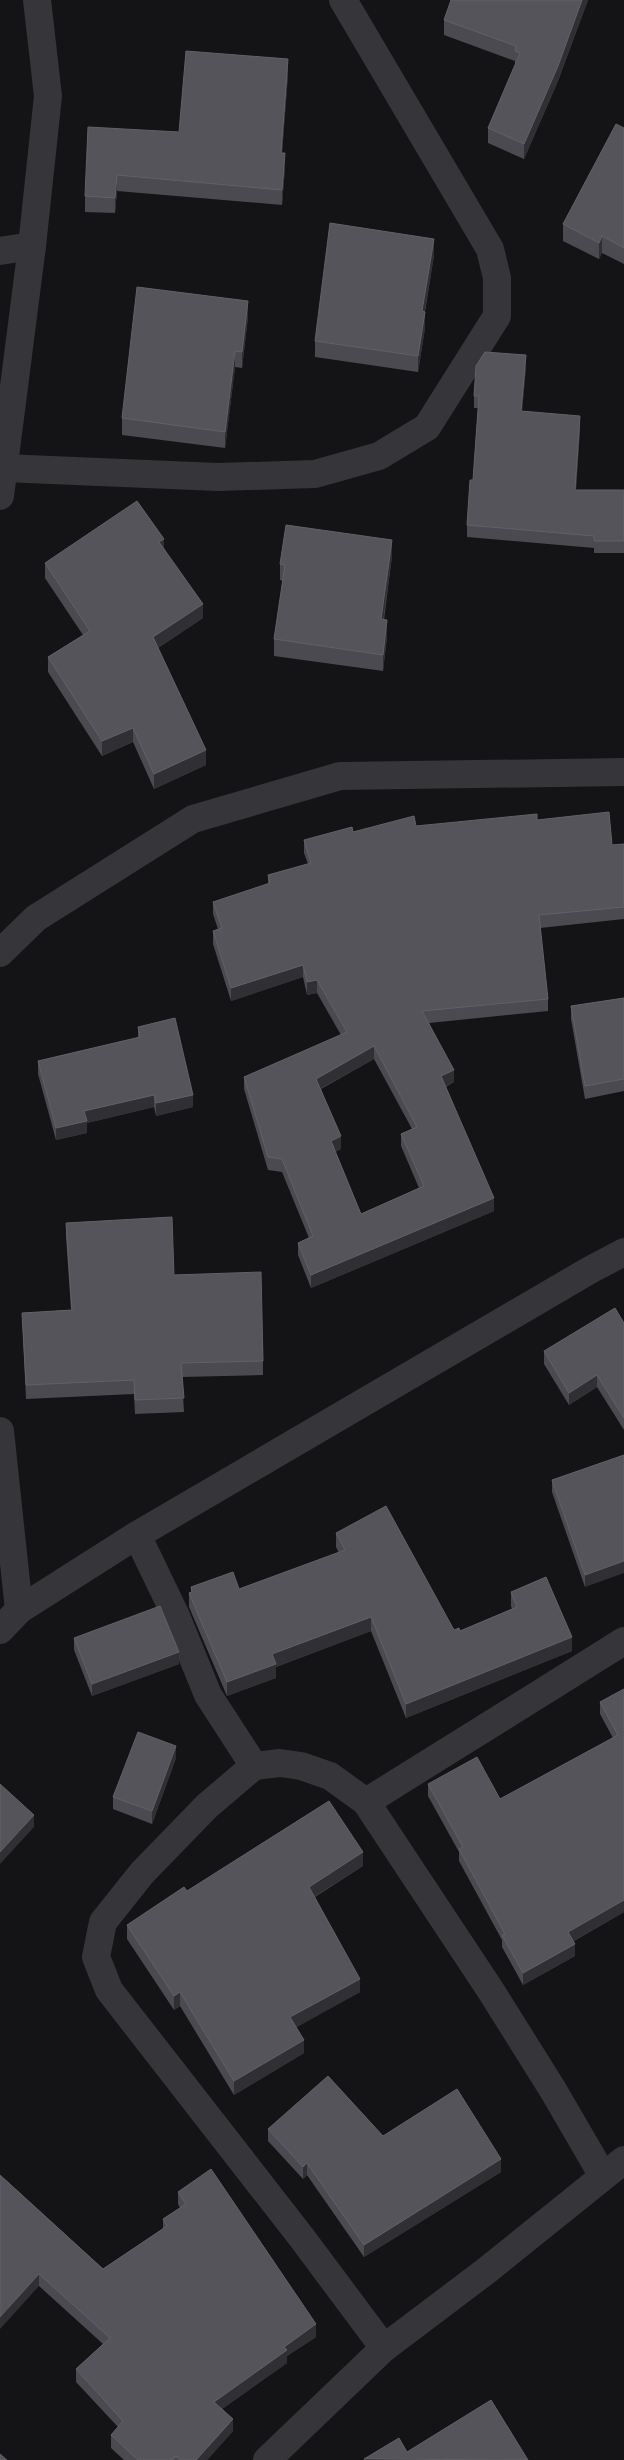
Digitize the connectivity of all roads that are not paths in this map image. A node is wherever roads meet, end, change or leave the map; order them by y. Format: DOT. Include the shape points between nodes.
graph roads {
  1 [pos="37,0"];
  2 [pos="343,0"];
  3 [pos="32,246"];
  4 [pos="0,251"];
  5 [pos="4,468"];
  6 [pos="0,496"];
  7 [pos="624,772"];
  8 [pos="0,953"];
  9 [pos="624,1252"];
  10 [pos="0,1431"];
  11 [pos="138,1535"];
  12 [pos="19,1610"];
  13 [pos="0,1630"];
  14 [pos="624,1641"];
  15 [pos="254,1766"];
  16 [pos="366,1802"];
  17 [pos="613,2168"];
  18 [pos="384,2348"];
  19 [pos="267,2460"];
  1 -- 3 [label="street" via="48,96"];
  2 -- 5 [label="street" via="490,248 496,278 496,316 427,427 379,456 315,474 218,477"];
  3 -- 4 [label="street"];
  3 -- 5 [label="street"];
  5 -- 6 [label="street"];
  7 -- 8 [label="street" via="340,776 193,819 36,918"];
  9 -- 11 [label="street"];
  10 -- 12 [label="street"];
  11 -- 12 [label="street"];
  11 -- 15 [label="street" via="208,1695"];
  12 -- 13 [label="street"];
  14 -- 16 [label="street"];
  15 -- 16 [label="street" via="280,1763 301,1766 330,1776"];
  15 -- 18 [label="street" via="206,1806 142,1873 102,1922 96,1956 109,1990"];
  16 -- 17 [label="street" via="553,2090"];
  17 -- 18 [label="street"];
  18 -- 19 [label="street"];
}
